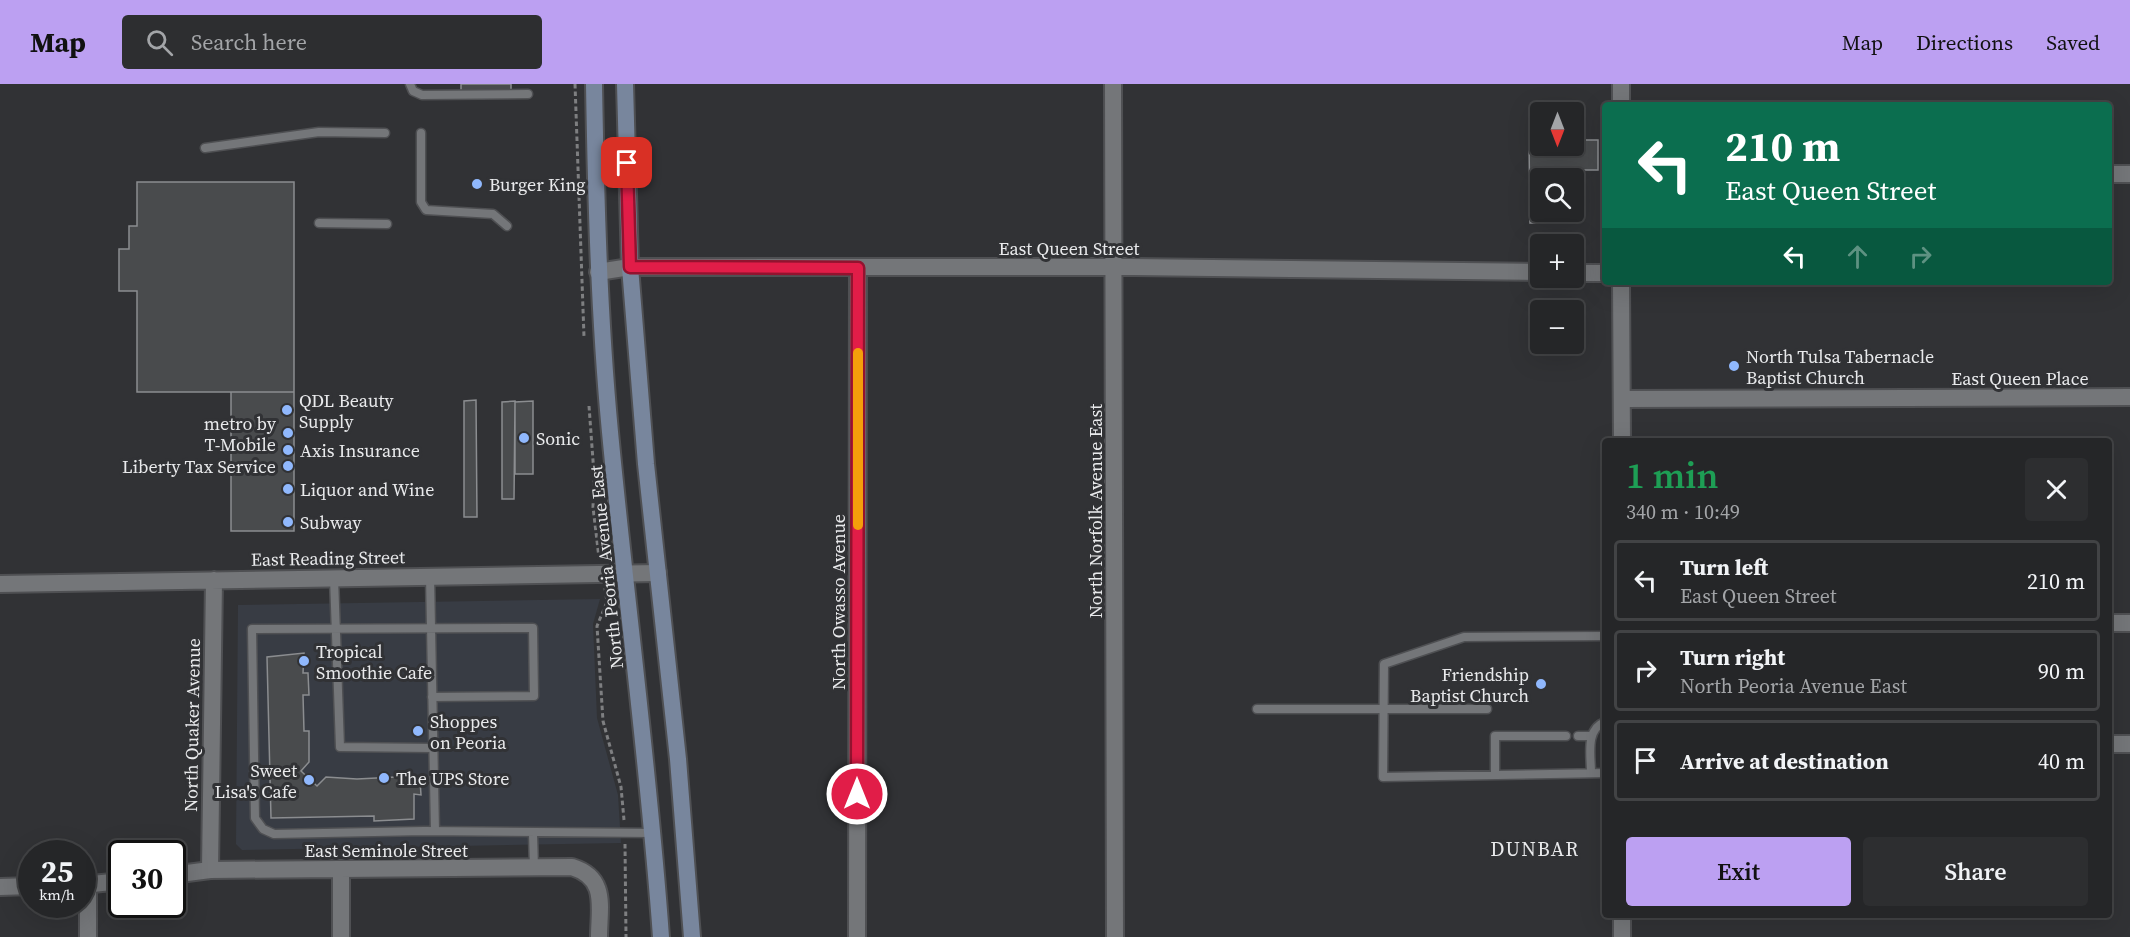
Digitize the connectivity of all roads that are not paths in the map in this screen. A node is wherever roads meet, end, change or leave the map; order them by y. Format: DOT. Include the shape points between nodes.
graph roads {
  1 [pos="410,84"];
  2 [pos="594,84"];
  3 [pos="625,84"];
  4 [pos="1113,84"];
  5 [pos="1621,84"];
  6 [pos="528,94"];
  7 [pos="1621,102"];
  8 [pos="385,133"];
  9 [pos="421,133"];
  10 [pos="205,148"];
  11 [pos="2112,174"];
  12 [pos="2130,174"];
  13 [pos="319,223"];
  14 [pos="387,224"];
  15 [pos="507,226"];
  16 [pos="630,267"];
  17 [pos="1114,267"];
  18 [pos="858,268"];
  19 [pos="598,272"];
  20 [pos="1530,272"];
  21 [pos="1584,273"];
  22 [pos="1602,273"];
  23 [pos="1621,285"];
  24 [pos="2130,397"];
  25 [pos="1622,399"];
  26 [pos="1622,438"];
  27 [pos="658,573"];
  28 [pos="626,574"];
  29 [pos="430,576"];
  30 [pos="334,578"];
  31 [pos="214,580"];
  32 [pos="0,584"];
  33 [pos="2112,623"];
  34 [pos="2130,623"];
  35 [pos="430,628"];
  36 [pos="337,629"];
  37 [pos="1602,636"];
  38 [pos="432,697"];
  39 [pos="1257,709"];
  40 [pos="1383,709"];
  41 [pos="1487,709"];
  42 [pos="1602,724"];
  43 [pos="1566,736"];
  44 [pos="1578,736"];
  45 [pos="1591,736"];
  46 [pos="2112,744"];
  47 [pos="2130,744"];
  48 [pos="433,748"];
  49 [pos="1591,773"];
  50 [pos="1602,773"];
  51 [pos="1495,775"];
  52 [pos="435,831"];
  53 [pos="654,833"];
  54 [pos="533,834"];
  55 [pos="534,868"];
  56 [pos="210,870"];
  57 [pos="341,870"];
  58 [pos="186,873"];
  59 [pos="18,886"];
  60 [pos="0,887"];
  61 [pos="87,918"];
  62 [pos="1622,918"];
  63 [pos="88,937"];
  64 [pos="341,937"];
  65 [pos="599,937"];
  66 [pos="661,937"];
  67 [pos="692,937"];
  68 [pos="857,937"];
  69 [pos="1115,937"];
  70 [pos="1622,937"];
  1 -- 6 [label="lane" via="413,91 422,95"];
  2 -- 19 [label="main road, North Peoria Avenue East"];
  3 -- 16 [label="main road"];
  4 -- 17 [label="street, North Norfolk Avenue East"];
  5 -- 7 [label="street"];
  8 -- 10 [label="lane" via="319,132"];
  9 -- 15 [label="lane" via="421,202 426,210 493,214"];
  11 -- 12 [label="street"];
  13 -- 14 [label="lane"];
  16 -- 18 [label="street, East Queen Street"];
  16 -- 19 [label="street, East Queen Street"];
  16 -- 27 [label="main road"];
  17 -- 18 [label="street, East Queen Street"];
  17 -- 20 [label="street, East Queen Street"];
  17 -- 69 [label="street, North Norfolk Avenue East"];
  18 -- 68 [label="street, North Owasso Avenue"];
  19 -- 28 [label="main road, North Peoria Avenue East"];
  21 -- 22 [label="street"];
  23 -- 25 [label="street"];
  24 -- 25 [label="street, East Queen Place"];
  25 -- 26 [label="street"];
  27 -- 28 [label="street, East Reading Street"];
  27 -- 67 [label="main road"];
  28 -- 29 [label="street, East Reading Street"];
  28 -- 53 [label="main road, North Peoria Avenue East"];
  29 -- 30 [label="street, East Reading Street"];
  29 -- 35 [label="lane"];
  30 -- 31 [label="street, East Reading Street"];
  30 -- 36 [label="lane"];
  31 -- 32 [label="street, East Reading Street"];
  31 -- 56 [label="street, North Quaker Avenue"];
  33 -- 34 [label="street"];
  35 -- 36 [label="lane"];
  35 -- 38 [label="lane"];
  35 -- 38 [label="lane" via="533,628 534,696"];
  36 -- 48 [label="lane" via="340,747"];
  36 -- 52 [label="lane" via="252,629 255,818 263,829 274,834"];
  37 -- 40 [label="lane" via="1464,637 1384,664"];
  38 -- 48 [label="lane"];
  39 -- 40 [label="lane"];
  40 -- 41 [label="lane"];
  40 -- 51 [label="lane" via="1383,777"];
  42 -- 45 [label="lane"];
  43 -- 51 [label="lane" via="1495,736"];
  44 -- 45 [label="lane"];
  45 -- 49 [label="lane"];
  46 -- 47 [label="street"];
  48 -- 52 [label="lane"];
  49 -- 50 [label="lane"];
  49 -- 51 [label="lane"];
  52 -- 54 [label="lane"];
  53 -- 54 [label="lane"];
  53 -- 66 [label="main road, North Peoria Avenue East"];
  54 -- 55 [label="lane"];
  55 -- 57 [label="street, East Seminole Street"];
  55 -- 65 [label="street, East Seminole Street" via="572,867 586,871 600,890"];
  56 -- 57 [label="street, East Seminole Street"];
  56 -- 58 [label="street, East Seminole Street"];
  57 -- 64 [label="street"];
  59 -- 60 [label="street"];
  61 -- 63 [label="street"];
  62 -- 70 [label="street"];
}
